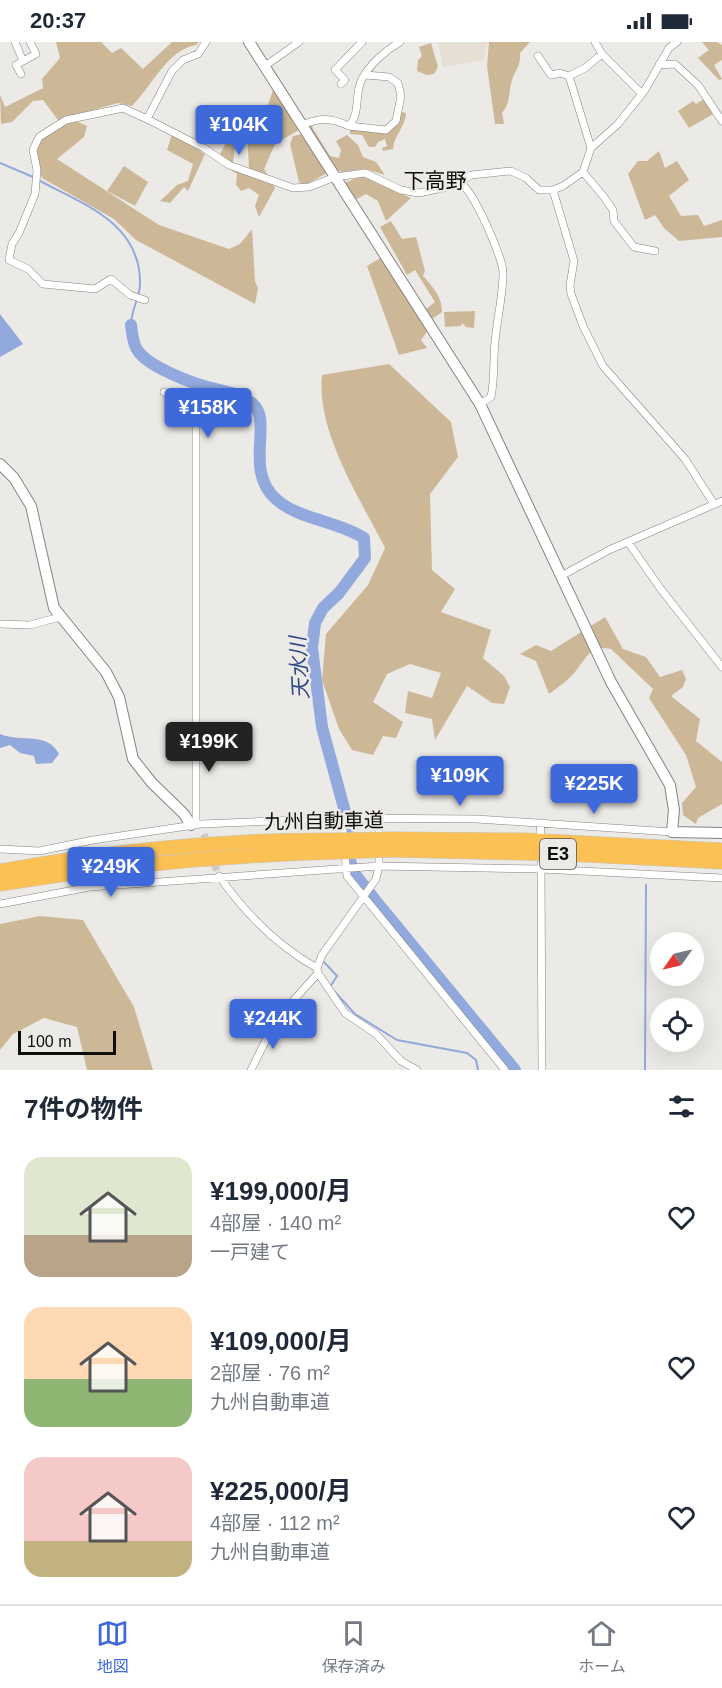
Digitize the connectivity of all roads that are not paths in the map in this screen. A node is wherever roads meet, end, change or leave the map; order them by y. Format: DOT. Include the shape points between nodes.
graph roads {
  1 [pos="15,42"];
  2 [pos="30,42"];
  3 [pos="206,42"];
  4 [pos="249,42"];
  5 [pos="299,42"];
  6 [pos="400,42"];
  7 [pos="595,42"];
  8 [pos="358,43"];
  9 [pos="672,43"];
  10 [pos="602,54"];
  11 [pos="538,56"];
  12 [pos="23,61"];
  13 [pos="659,65"];
  14 [pos="265,66"];
  15 [pos="21,74"];
  16 [pos="366,75"];
  17 [pos="569,76"];
  18 [pos="341,84"];
  19 [pos="641,93"];
  20 [pos="147,119"];
  21 [pos="722,121"];
  22 [pos="302,125"];
  23 [pos="349,126"];
  24 [pos="591,148"];
  25 [pos="583,172"];
  26 [pos="335,177"];
  27 [pos="460,183"];
  28 [pos="554,190"];
  29 [pos="655,251"];
  30 [pos="145,300"];
  31 [pos="164,392"];
  32 [pos="480,404"];
  33 [pos="0,464"];
  34 [pos="722,501"];
  35 [pos="714,504"];
  36 [pos="628,542"];
  37 [pos="561,576"];
  38 [pos="60,617"];
  39 [pos="0,624"];
  40 [pos="722,667"];
  41 [pos="342,818"];
  42 [pos="379,818"];
  43 [pos="540,824"];
  44 [pos="196,825"];
  45 [pos="672,832"];
  46 [pos="722,833"];
  47 [pos="204,834"];
  48 [pos="541,834"];
  49 [pos="393,845"];
  50 [pos="338,846"];
  51 [pos="0,849"];
  52 [pos="722,850"];
  53 [pos="722,862"];
  54 [pos="380,866"];
  55 [pos="541,867"];
  56 [pos="347,868"];
  57 [pos="0,871"];
  58 [pos="220,876"];
  59 [pos="722,878"];
  60 [pos="0,884"];
  61 [pos="363,898"];
  62 [pos="0,904"];
  63 [pos="317,970"];
  64 [pos="251,1070"];
  65 [pos="417,1070"];
  66 [pos="506,1070"];
  67 [pos="542,1070"];
  1 -- 12 [label="street"];
  2 -- 12 [label="street" via="36,54"];
  3 -- 20 [label="street" via="198,54 183,60 172,71"];
  4 -- 14 [label="street"];
  5 -- 14 [label="street"];
  6 -- 16 [label="street" via="380,56"];
  7 -- 10 [label="street"];
  8 -- 18 [label="street" via="335,70 345,80"];
  9 -- 13 [label="street"];
  10 -- 17 [label="street"];
  10 -- 19 [label="street"];
  11 -- 17 [label="street" via="551,75"];
  12 -- 15 [label="street" via="16,64"];
  13 -- 19 [label="street"];
  13 -- 21 [label="street" via="675,64 698,85"];
  14 -- 22 [label="street"];
  16 -- 23 [label="street" via="361,80 354,120"];
  16 -- 23 [label="street" via="389,77 398,83 401,96 396,122 386,130"];
  17 -- 24 [label="street"];
  19 -- 24 [label="street" via="618,124"];
  20 -- 26 [label="street" via="204,147 229,165 293,188 309,187"];
  20 -- 30 [label="street" via="123,108 66,120 39,137 33,150 37,171 34,194 9,260 28,268 43,284 95,290 111,279 130,295"];
  22 -- 23 [label="street" via="331,118"];
  22 -- 26 [label="street"];
  24 -- 25 [label="street"];
  25 -- 28 [label="street"];
  25 -- 29 [label="street" via="613,210 614,221 634,247"];
  26 -- 27 [label="street" via="365,172 415,193"];
  26 -- 32 [label="street"];
  27 -- 28 [label="street" via="471,175 511,171 539,190"];
  27 -- 32 [label="street" via="480,209 504,271 494,345 494,383 491,397"];
  28 -- 35 [label="street" via="574,261 571,294 595,350 615,380 685,459"];
  31 -- 44 [label="street" via="194,411 195,417"];
  32 -- 37 [label="street"];
  33 -- 38 [label="street" via="31,506 50,598"];
  34 -- 35 [label="street"];
  35 -- 36 [label="street"];
  36 -- 37 [label="street"];
  36 -- 40 [label="street"];
  37 -- 45 [label="street" via="628,716 670,785"];
  38 -- 39 [label="street" via="30,625"];
  38 -- 44 [label="street" via="114,685 133,759"];
  41 -- 42 [label="street"];
  41 -- 44 [label="street"];
  41 -- 56 [label="street"];
  42 -- 43 [label="street"];
  42 -- 54 [label="street"];
  43 -- 45 [label="street"];
  43 -- 48 [label="street"];
  44 -- 47 [label="street"];
  44 -- 51 [label="street" via="39,851"];
  45 -- 46 [label="street"];
  49 -- 50 [label="highway, 九州自動車道 / E3, bridge"];
  49 -- 52 [label="highway, 九州自動車道 / E3" via="525,840"];
  49 -- 53 [label="highway, 九州自動車道 / E3"];
  50 -- 57 [label="highway, 九州自動車道 / E3" via="279,839 104,855"];
  50 -- 60 [label="highway, 九州自動車道 / E3" via="117,867"];
  54 -- 55 [label="street"];
  54 -- 56 [label="street"];
  54 -- 61 [label="street"];
  55 -- 59 [label="street"];
  55 -- 67 [label="street"];
  56 -- 58 [label="street"];
  56 -- 61 [label="street" via="347,876"];
  58 -- 62 [label="street" via="90,887"];
  58 -- 63 [label="street" via="273,938"];
  61 -- 63 [label="street" via="322,956"];
  61 -- 66 [label="street"];
  63 -- 64 [label="street" via="276,1020"];
  63 -- 65 [label="street" via="345,1013"];
}
